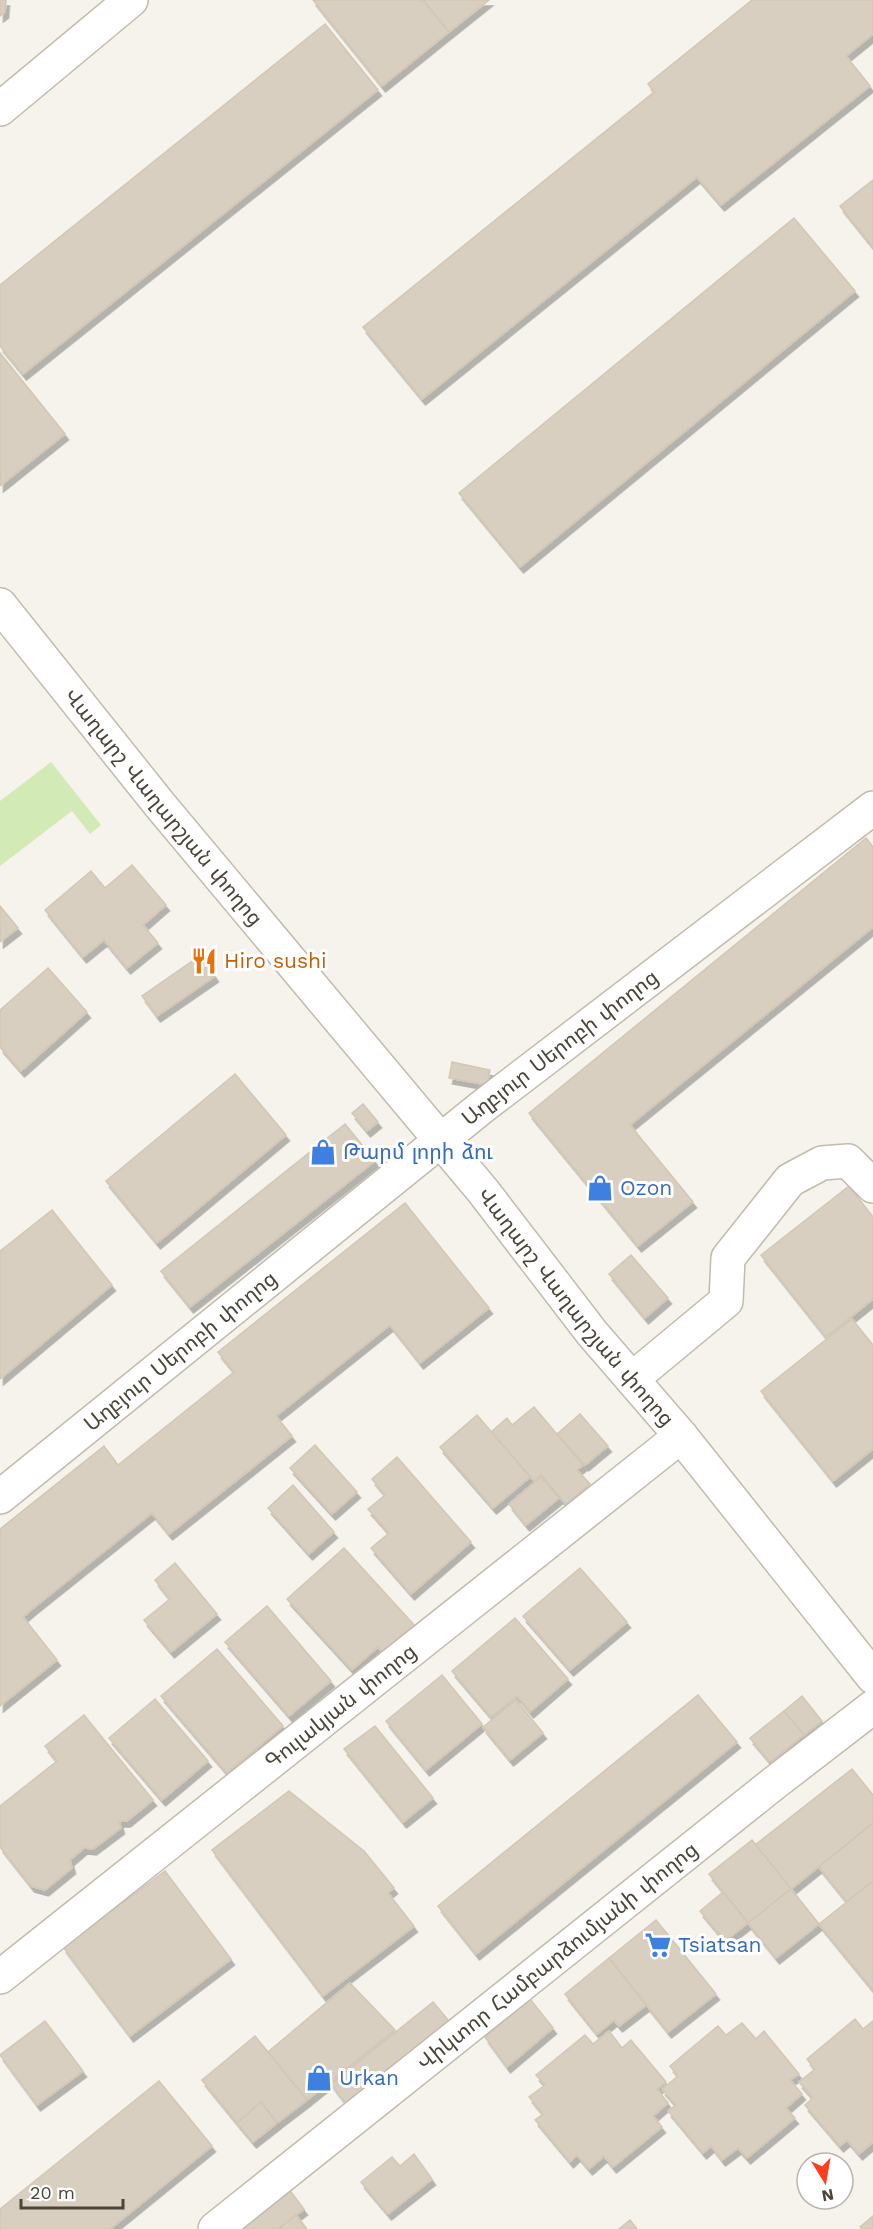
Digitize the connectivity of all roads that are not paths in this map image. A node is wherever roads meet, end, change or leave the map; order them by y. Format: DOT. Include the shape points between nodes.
graph roads {
  1 [pos="131,0"];
  2 [pos="0,108"];
  3 [pos="0,605"];
  4 [pos="873,808"];
  5 [pos="441,1141"];
  6 [pos="873,1186"];
  7 [pos="632,1379"];
  8 [pos="681,1436"];
  9 [pos="0,1497"];
  10 [pos="873,1677"];
  11 [pos="873,1707"];
  12 [pos="0,1977"];
  13 [pos="215,2229"];
  1 -- 2 [label="street"];
  3 -- 5 [label="street, Վաղարշ Վաղարշյան փողոց" via="160,805"];
  4 -- 5 [label="street, Աղբյուր Սերոբի փողոց"];
  5 -- 7 [label="street, Վաղարշ Վաղարշյան փողոց"];
  5 -- 9 [label="street, Աղբյուր Սերոբի փողոց"];
  6 -- 7 [label="street" via="848,1161 822,1163 790,1180 728,1258 726,1301"];
  7 -- 8 [label="street, Վաղարշ Վաղարշյան փողոց"];
  8 -- 10 [label="street, Վաղարշ Վաղարշյան փողոց"];
  8 -- 12 [label="street, Գուլակյան փողոց"];
  11 -- 13 [label="street, Վիկտոր Համբարձումյանի փողոց"];
}
